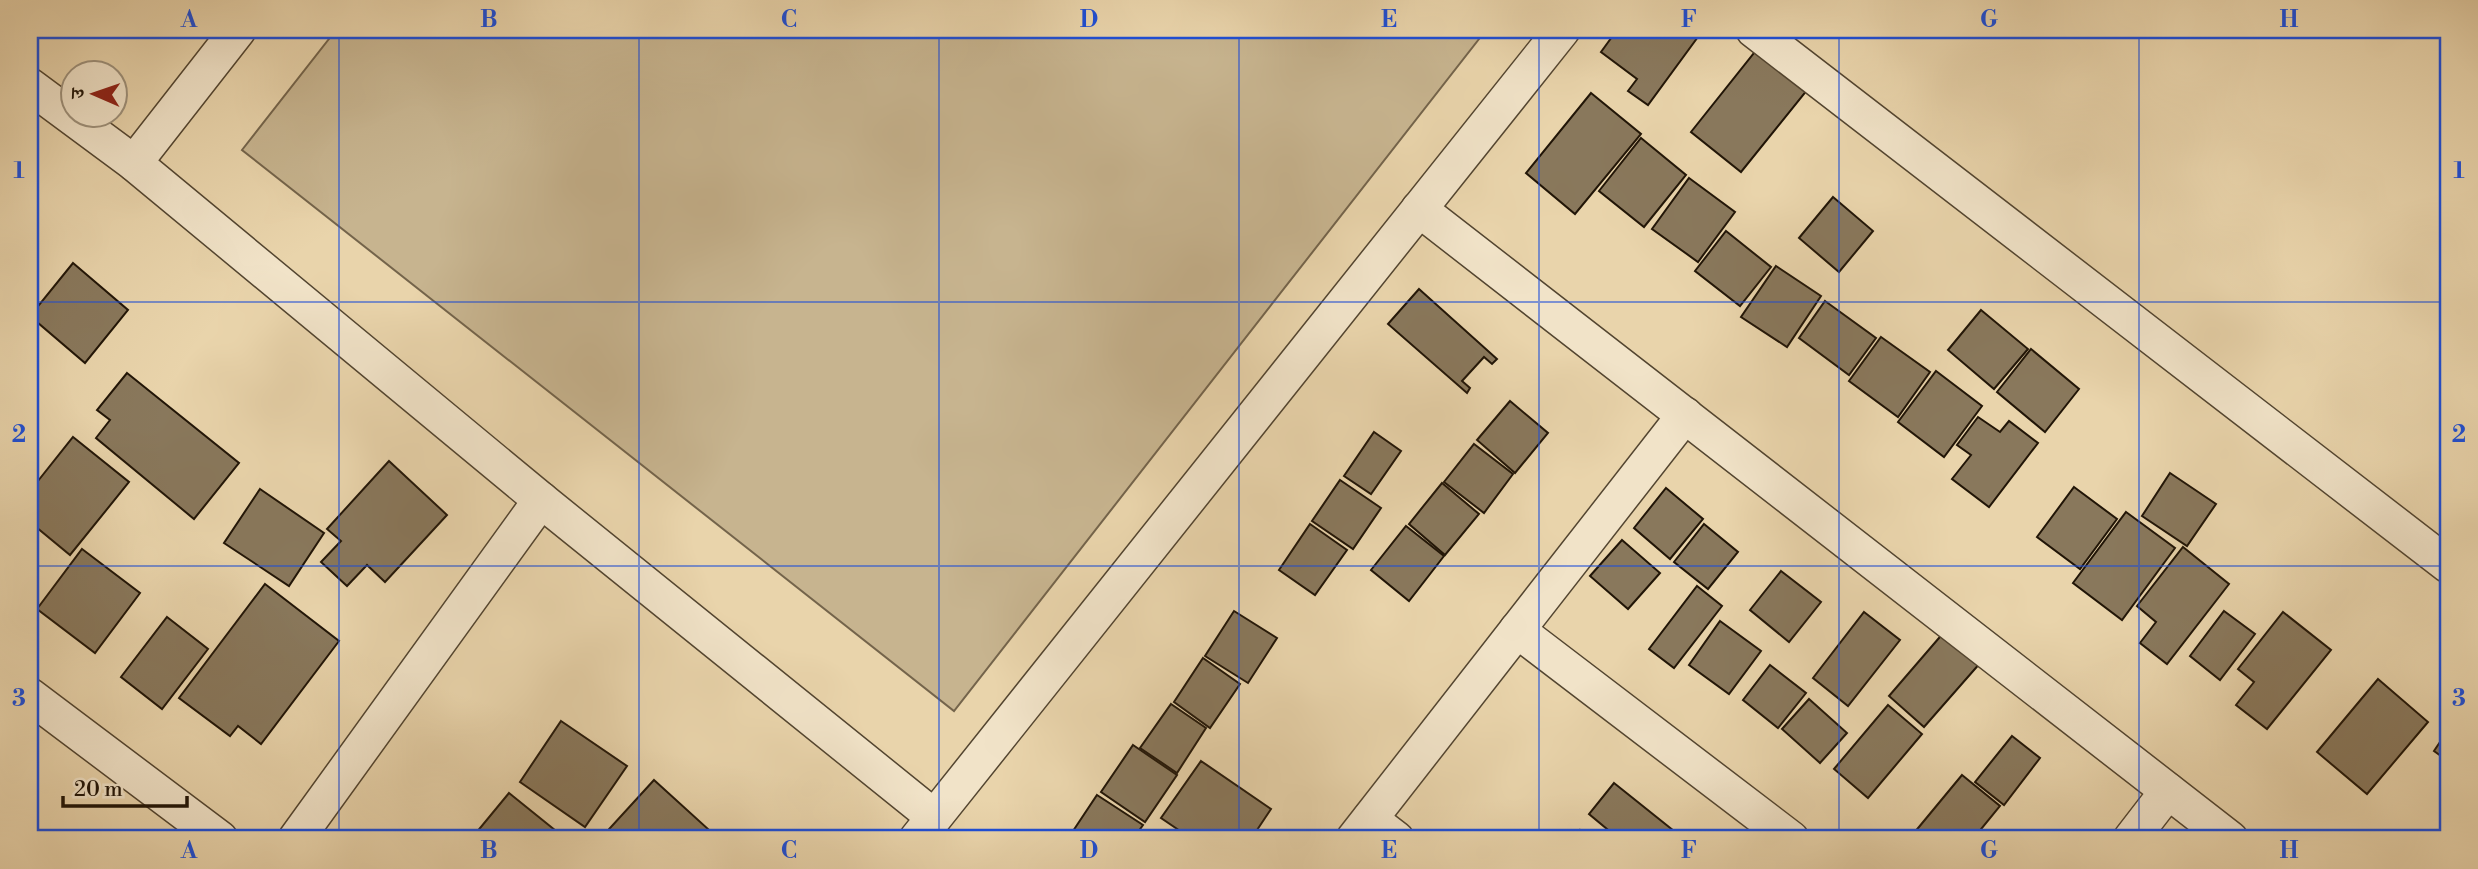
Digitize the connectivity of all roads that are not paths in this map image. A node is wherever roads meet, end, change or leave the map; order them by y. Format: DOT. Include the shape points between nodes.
graph roads {
  1 [pos="238,30"];
  2 [pos="1562,30"];
  3 [pos="1755,30"];
  4 [pos="30,86"];
  5 [pos="134,163"];
  6 [pos="1419,209"];
  7 [pos="1685,415"];
  8 [pos="541,500"];
  9 [pos="2448,565"];
  10 [pos="1517,630"];
  11 [pos="30,696"];
  12 [pos="2168,791"];
  13 [pos="925,828"];
  14 [pos="1374,833"];
  15 [pos="220,839"];
  16 [pos="296,839"];
  17 [pos="1791,839"];
  18 [pos="2130,839"];
  19 [pos="2230,839"];
  1 -- 5 [label="street"];
  2 -- 6 [label="street"];
  3 -- 9 [label="street"];
  4 -- 5 [label="street"];
  5 -- 8 [label="street"];
  6 -- 7 [label="street"];
  6 -- 13 [label="street"];
  7 -- 10 [label="street"];
  7 -- 12 [label="street"];
  8 -- 13 [label="street"];
  8 -- 16 [label="street"];
  10 -- 14 [label="street"];
  10 -- 17 [label="street"];
  11 -- 15 [label="street"];
  12 -- 18 [label="street"];
  12 -- 19 [label="street"];
}
